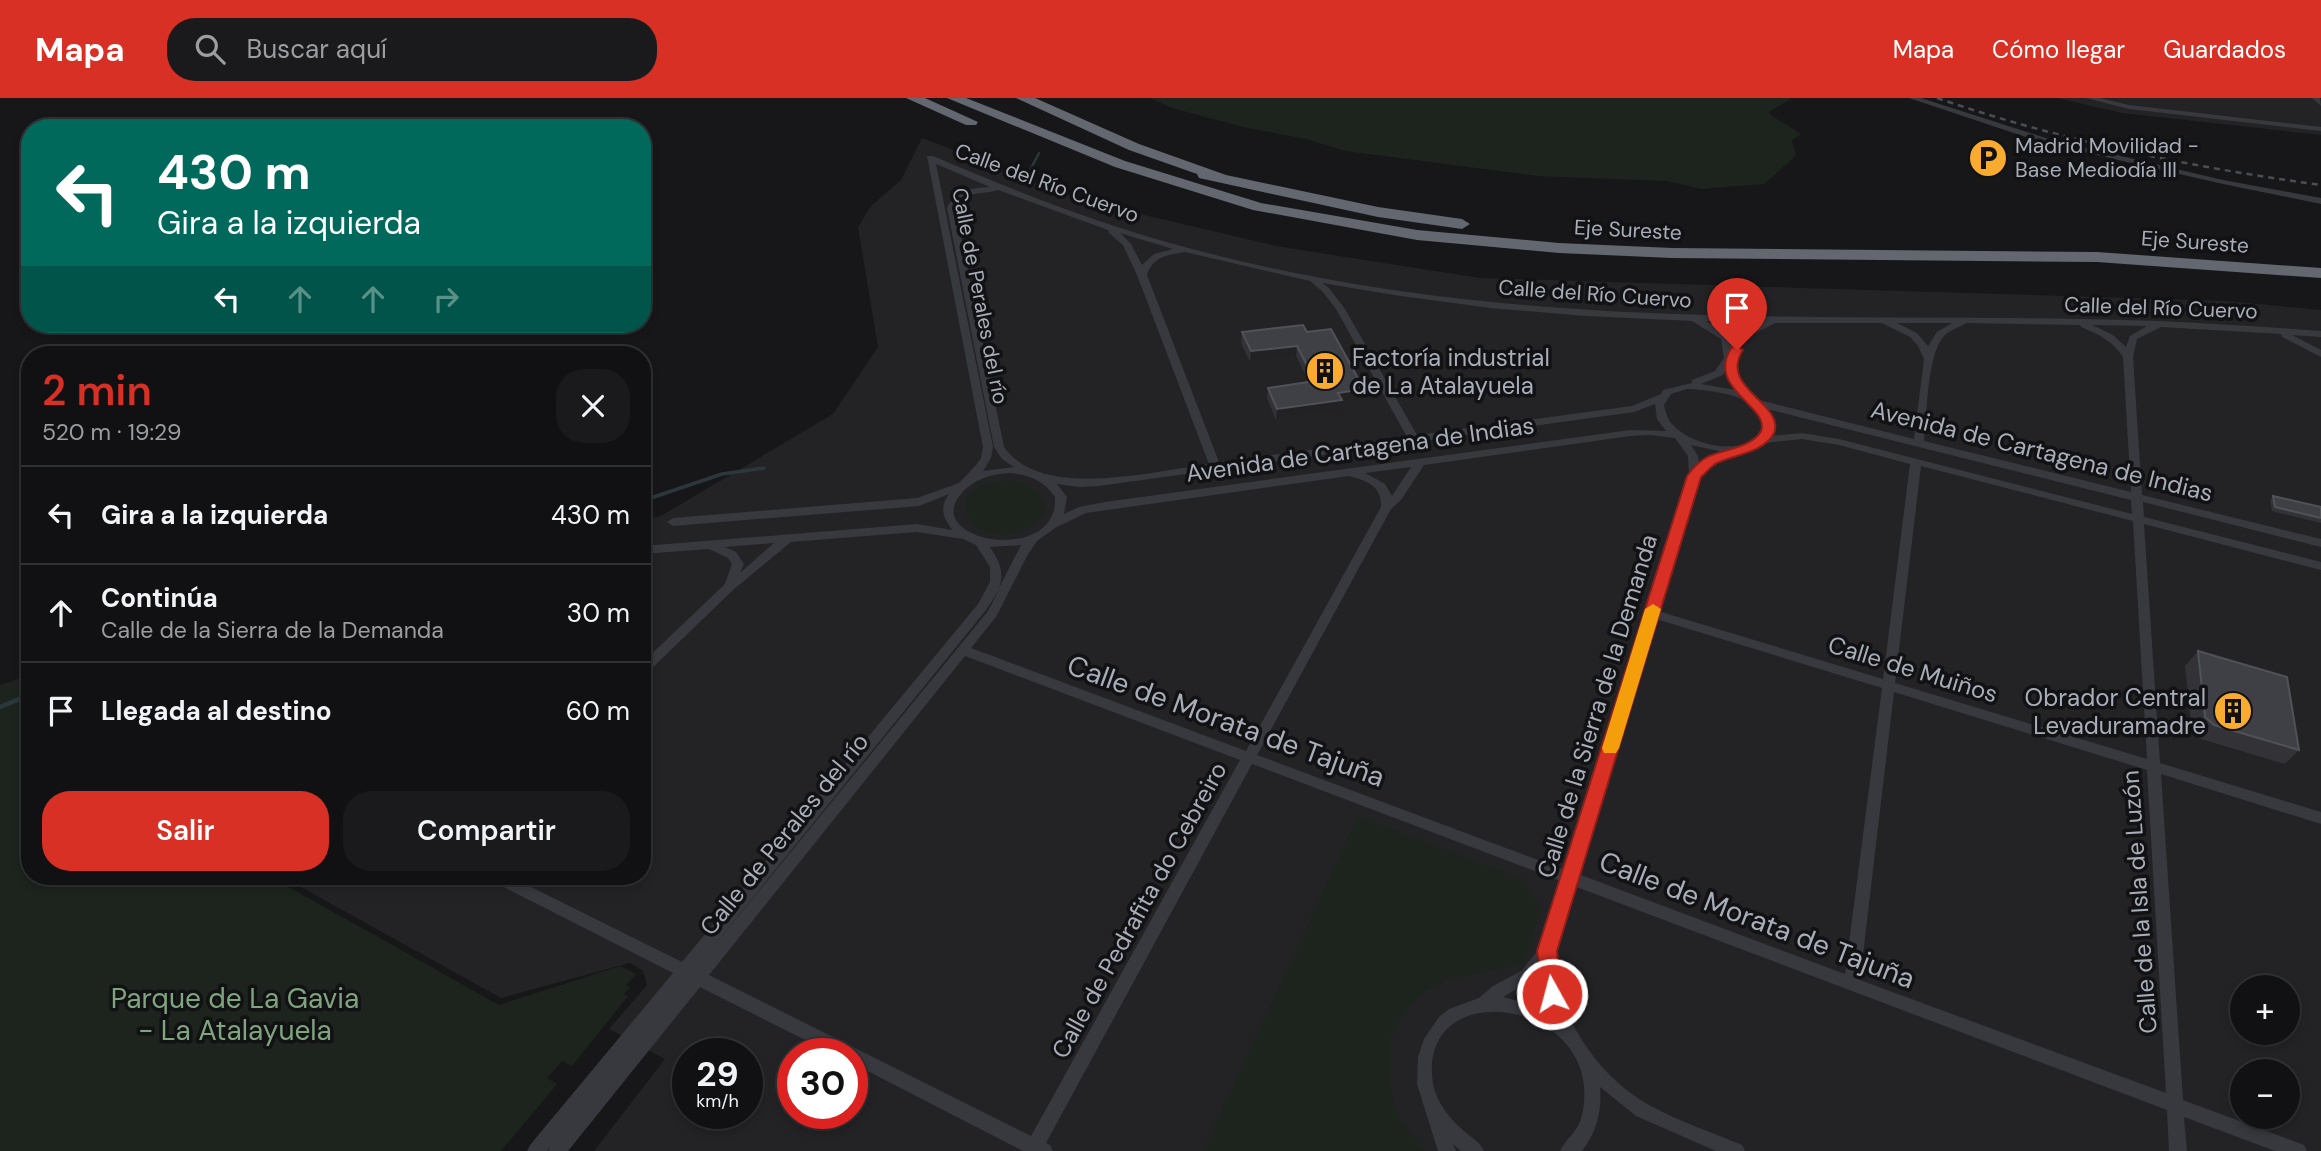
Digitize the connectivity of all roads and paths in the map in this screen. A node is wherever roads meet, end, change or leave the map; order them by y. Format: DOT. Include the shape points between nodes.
graph roads {
  1 [pos="913,98"];
  2 [pos="954,98"];
  3 [pos="983,98"];
  4 [pos="1023,98"];
  5 [pos="1913,98"];
  6 [pos="2090,98"];
  7 [pos="2316,98"];
  8 [pos="2321,104"];
  9 [pos="2319,129"];
  10 [pos="930,158"];
  11 [pos="1003,190"];
  12 [pos="1265,190"];
  13 [pos="2321,201"];
  14 [pos="1259,207"];
  15 [pos="1105,226"];
  16 [pos="1187,250"];
  17 [pos="2321,260"];
  18 [pos="2321,272"];
  19 [pos="1142,275"];
  20 [pos="1304,276"];
  21 [pos="1363,287"];
  22 [pos="1340,309"];
  23 [pos="1683,318"];
  24 [pos="1783,319"];
  25 [pos="1876,320"];
  26 [pos="1973,320"];
  27 [pos="2071,321"];
  28 [pos="2161,323"];
  29 [pos="2268,329"];
  30 [pos="2321,334"];
  31 [pos="2321,354"];
  32 [pos="2128,357"];
  33 [pos="1730,359"];
  34 [pos="1929,359"];
  35 [pos="1686,386"];
  36 [pos="1661,397"];
  37 [pos="1751,401"];
  38 [pos="1679,436"];
  39 [pos="1414,439"];
  40 [pos="1762,440"];
  41 [pos="1919,442"];
  42 [pos="1743,448"];
  43 [pos="1421,462"];
  44 [pos="1916,462"];
  45 [pos="1215,466"];
  46 [pos="1030,472"];
  47 [pos="1349,472"];
  48 [pos="2046,474"];
  49 [pos="1694,476"];
  50 [pos="1048,480"];
  51 [pos="1988,480"];
  52 [pos="968,482"];
  53 [pos="2135,496"];
  54 [pos="1387,507"];
  55 [pos="2137,519"];
  56 [pos="673,522"];
  57 [pos="2239,522"];
  58 [pos="1052,525"];
  59 [pos="964,535"];
  60 [pos="1033,538"];
  61 [pos="2218,539"];
  62 [pos="789,540"];
  63 [pos="980,542"];
  64 [pos="2321,543"];
  65 [pos="711,546"];
  66 [pos="651,549"];
  67 [pos="2321,566"];
  68 [pos="729,587"];
  69 [pos="1652,613"];
  70 [pos="962,650"];
  71 [pos="651,662"];
  72 [pos="1889,686"];
  73 [pos="1248,757"];
  74 [pos="2153,766"];
  75 [pos="2321,818"];
  76 [pos="1570,878"];
  77 [pos="513,885"];
  78 [pos="1547,951"];
  79 [pos="691,973"];
  80 [pos="1852,984"];
  81 [pos="1483,1005"];
  82 [pos="1570,1036"];
  83 [pos="819,1038"];
  84 [pos="1587,1062"];
  85 [pos="868,1063"];
  86 [pos="2175,1105"];
  87 [pos="1432,1108"];
  88 [pos="1037,1149"];
  89 [pos="536,1151"];
  90 [pos="557,1151"];
  91 [pos="1447,1151"];
  92 [pos="1475,1151"];
  93 [pos="1569,1151"];
  94 [pos="1736,1151"];
  95 [pos="2178,1151"];
  96 [pos="2298,1151"];
  1 -- 14 [label="highway" via="983,127 1133,176"];
  2 -- 14 [label="highway, Eje Sureste" via="1120,164"];
  3 -- 12 [label="highway, Eje Sureste" via="1159,164"];
  4 -- 12 [label="highway" via="1172,162"];
  5 -- 13 [label="street" via="2047,141"];
  6 -- 9 [label="street" via="2129,107"];
  7 -- 8 [label="street"];
  10 -- 11 [label="street, Calle del Río Cuervo"];
  10 -- 52 [label="street, Calle de Perales del río" via="988,447 987,458"];
  11 -- 15 [label="street, Calle del Río Cuervo"];
  11 -- 46 [label="street, Calle de Perales del río" via="963,194 951,208 999,447"];
  12 -- 17 [label="highway, Eje Sureste" via="1378,212 1556,234 2143,247"];
  14 -- 18 [label="highway, Eje Sureste" via="1417,234 1559,247 1672,253 2097,257"];
  15 -- 16 [label="street, Calle del Río Cuervo"];
  15 -- 19 [label="street" via="1127,244"];
  16 -- 19 [label="street" via="1151,258"];
  16 -- 20 [label="street, Calle del Río Cuervo"];
  19 -- 45 [label="street"];
  20 -- 21 [label="street, Calle del Río Cuervo"];
  20 -- 22 [label="street" via="1323,286"];
  21 -- 22 [label="street" via="1343,294"];
  21 -- 23 [label="street, Calle del Río Cuervo" via="1462,302"];
  22 -- 39 [label="street"];
  23 -- 24 [label="street, Calle del Río Cuervo"];
  23 -- 33 [label="street" via="1721,333 1730,344"];
  24 -- 25 [label="street, Calle del Río Cuervo"];
  24 -- 33 [label="street" via="1751,330"];
  25 -- 26 [label="street, Calle del Río Cuervo"];
  25 -- 34 [label="street" via="1917,337"];
  26 -- 27 [label="street, Calle del Río Cuervo"];
  26 -- 34 [label="street" via="1943,332"];
  27 -- 28 [label="street, Calle del Río Cuervo"];
  27 -- 32 [label="street" via="2110,337"];
  28 -- 29 [label="street, Calle del Río Cuervo"];
  28 -- 32 [label="street" via="2133,338"];
  29 -- 30 [label="street, Calle del Río Cuervo"];
  29 -- 31 [label="street"];
  32 -- 53 [label="street, Calle de la Isla de Luzón"];
  33 -- 35 [label="street" via="1719,373"];
  33 -- 37 [label="street" via="1734,381"];
  34 -- 41 [label="street"];
  35 -- 36 [label="street, Avenida de Cartagena de Indias"];
  35 -- 37 [label="street, Avenida de Cartagena de Indias" via="1722,388"];
  36 -- 38 [label="street" via="1661,421"];
  36 -- 39 [label="street, Avenida de Cartagena de Indias" via="1634,409"];
  37 -- 40 [label="street" via="1768,421"];
  37 -- 41 [label="street, Avenida de Cartagena de Indias"];
  38 -- 42 [label="street, Avenida de Cartagena de Indias" via="1710,448"];
  38 -- 43 [label="street, Avenida de Cartagena de Indias" via="1642,432"];
  38 -- 49 [label="street" via="1693,456"];
  39 -- 45 [label="street, Avenida de Cartagena de Indias"];
  40 -- 42 [label="street, Avenida de Cartagena de Indias"];
  40 -- 44 [label="street, Avenida de Cartagena de Indias" via="1813,437"];
  41 -- 48 [label="street, Avenida de Cartagena de Indias"];
  42 -- 49 [label="street" via="1710,461"];
  43 -- 47 [label="street, Avenida de Cartagena de Indias"];
  43 -- 54 [label="street, Calle de Pedrafita do Cebreiro" via="1396,501"];
  44 -- 51 [label="street, Avenida de Cartagena de Indias"];
  44 -- 72 [label="street"];
  45 -- 50 [label="street, Avenida de Cartagena de Indias" via="1090,482"];
  46 -- 50 [label="street"];
  46 -- 52 [label="street" via="999,470"];
  47 -- 54 [label="street" via="1384,487"];
  47 -- 58 [label="street, Avenida de Cartagena de Indias" via="1105,506 1083,510"];
  48 -- 51 [label="street" via="2058,482 2058,489"];
  48 -- 53 [label="street, Avenida de Cartagena de Indias"];
  49 -- 69 [label="street, Calle de la Sierra de la Demanda"];
  50 -- 58 [label="street" via="1057,489 1062,506"];
  51 -- 55 [label="street, Avenida de Cartagena de Indias"];
  52 -- 56 [label="street" via="919,502"];
  52 -- 59 [label="street" via="954,494 948,513"];
  53 -- 55 [label="street, Calle de la Isla de Luzón"];
  53 -- 57 [label="street, Avenida de Cartagena de Indias"];
  54 -- 73 [label="street, Calle de Pedrafita do Cebreiro"];
  55 -- 61 [label="street, Avenida de Cartagena de Indias"];
  55 -- 74 [label="street, Calle de la Isla de Luzón"];
  57 -- 61 [label="street" via="2207,524 2207,531"];
  57 -- 64 [label="street, Avenida de Cartagena de Indias"];
  58 -- 60 [label="street"];
  59 -- 62 [label="street" via="927,528"];
  59 -- 63 [label="street"];
  60 -- 63 [label="street" via="1007,544"];
  60 -- 70 [label="street, Calle de Perales del río" via="1021,552 999,603"];
  61 -- 67 [label="street, Avenida de Cartagena de Indias"];
  62 -- 65 [label="street"];
  62 -- 68 [label="street"];
  63 -- 79 [label="street, Calle de Perales del río" via="998,574 990,596"];
  65 -- 66 [label="street"];
  65 -- 68 [label="street" via="727,551 738,564"];
  68 -- 71 [label="street"];
  69 -- 72 [label="street, Calle de Muiños"];
  69 -- 76 [label="street, Calle de la Sierra de la Demanda"];
  70 -- 73 [label="street, Calle de Morata de Tajuña"];
  70 -- 79 [label="street, Calle de Perales del río"];
  72 -- 74 [label="street, Calle de Muiños"];
  72 -- 80 [label="street"];
  73 -- 76 [label="street, Calle de Morata de Tajuña"];
  73 -- 88 [label="street, Calle de Pedrafita do Cebreiro"];
  74 -- 75 [label="street, Calle de Muiños"];
  74 -- 86 [label="street, Calle de la Isla de Luzón"];
  76 -- 78 [label="street, Calle de la Sierra de la Demanda"];
  76 -- 80 [label="street, Calle de Morata de Tajuña"];
  77 -- 79 [label="street"];
  78 -- 81 [label="street, Calle de la Sierra de la Demanda" via="1526,976"];
  78 -- 82 [label="street, Calle de la Sierra de la Demanda" via="1552,994"];
  79 -- 83 [label="street"];
  79 -- 89 [label="street, Calle de Perales del río"];
  79 -- 90 [label="street, Calle de Perales del río"];
  80 -- 86 [label="street, Calle de Morata de Tajuña"];
  81 -- 82 [label="street" via="1531,1010"];
  81 -- 87 [label="street" via="1457,1013 1438,1028 1428,1048 1424,1066"];
  82 -- 84 [label="street"];
  84 -- 93 [label="street" via="1592,1112 1586,1131"];
  84 -- 94 [label="street" via="1642,1110"];
  85 -- 88 [label="street"];
  86 -- 95 [label="street, Calle de la Isla de Luzón"];
  86 -- 96 [label="street, Calle de Morata de Tajuña"];
  87 -- 91 [label="street"];
  87 -- 92 [label="street" via="1454,1135"];
}
